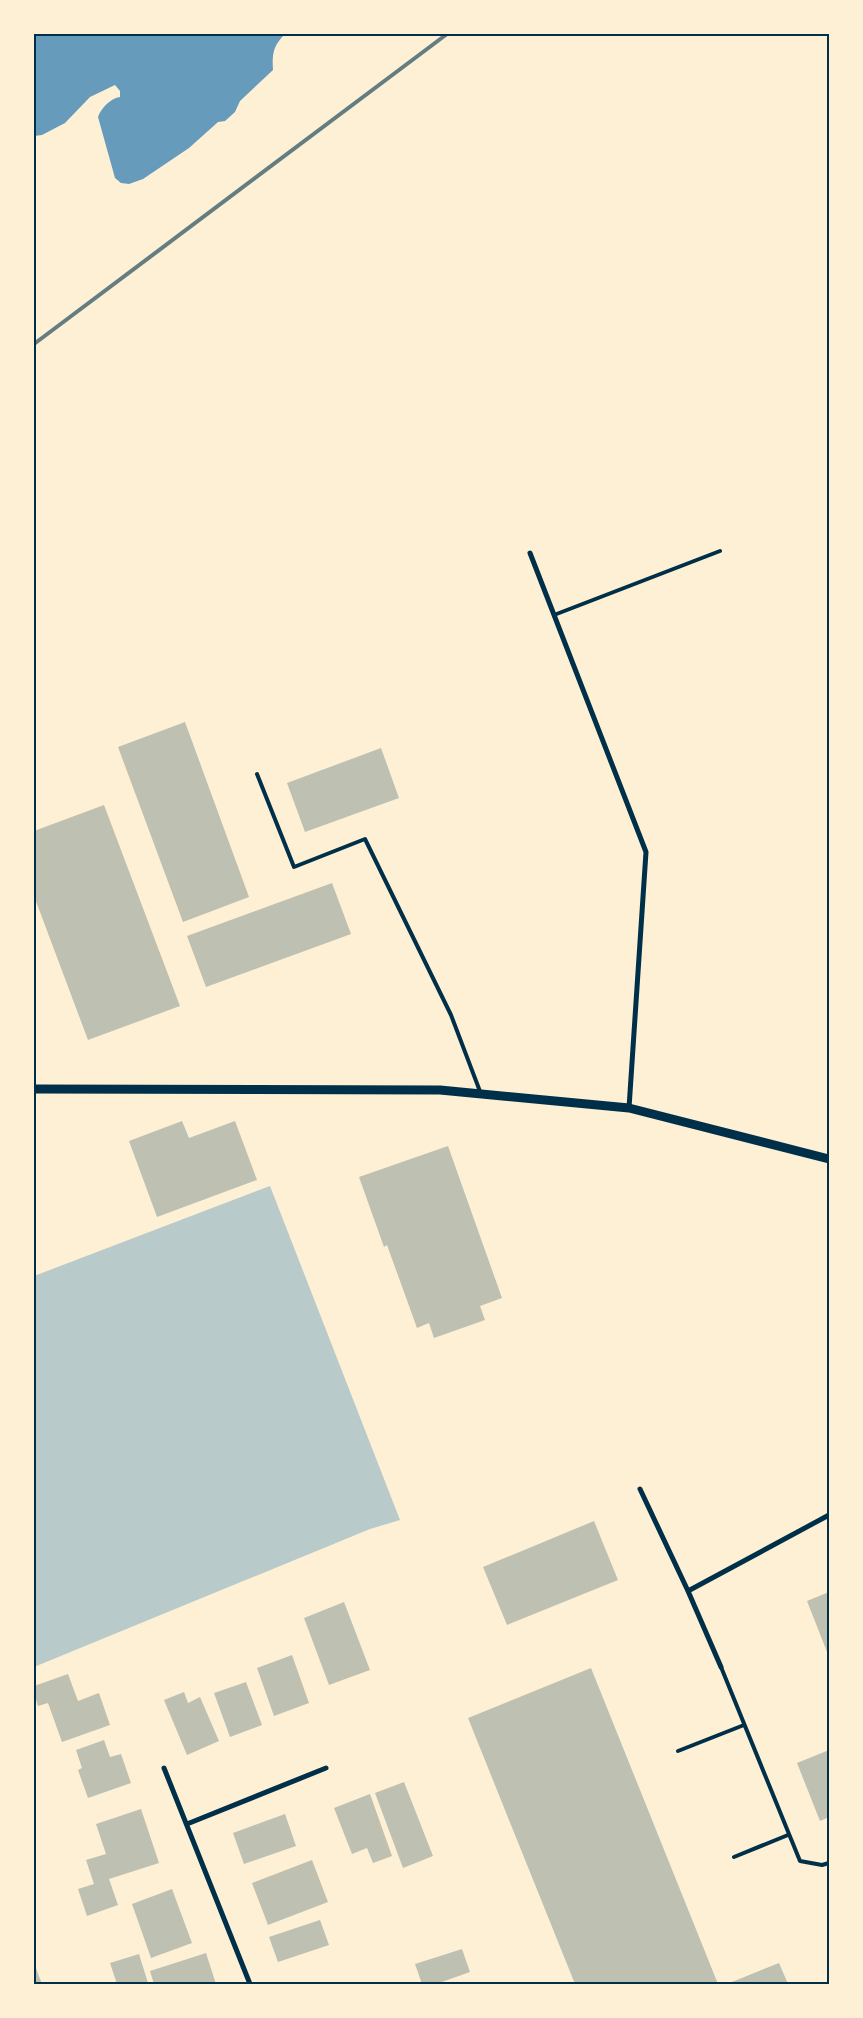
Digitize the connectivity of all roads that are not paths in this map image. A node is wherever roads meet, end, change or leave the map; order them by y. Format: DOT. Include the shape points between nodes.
graph roads {
  1 [pos="720,552"];
  2 [pos="530,553"];
  3 [pos="554,615"];
  4 [pos="257,774"];
  5 [pos="34,1087"];
  6 [pos="481,1094"];
  7 [pos="629,1108"];
  8 [pos="829,1159"];
  9 [pos="640,1489"];
  10 [pos="829,1515"];
  11 [pos="688,1592"];
  12 [pos="721,1667"];
  13 [pos="744,1725"];
  14 [pos="678,1750"];
  15 [pos="164,1768"];
  16 [pos="326,1768"];
  17 [pos="187,1824"];
  18 [pos="788,1834"];
  19 [pos="734,1857"];
  20 [pos="829,1863"];
  21 [pos="250,1984"];
  1 -- 3 [label="lane"];
  2 -- 3 [label="street"];
  3 -- 7 [label="street" via="646,852"];
  4 -- 6 [label="lane" via="294,867 365,839 451,1015"];
  5 -- 6 [label="street" via="440,1090"];
  6 -- 7 [label="street"];
  7 -- 8 [label="street"];
  9 -- 11 [label="street"];
  10 -- 11 [label="street"];
  11 -- 12 [label="street"];
  12 -- 13 [label="lane"];
  13 -- 14 [label="lane"];
  13 -- 18 [label="lane"];
  15 -- 17 [label="street"];
  16 -- 17 [label="street"];
  17 -- 21 [label="street"];
  18 -- 19 [label="lane"];
  18 -- 20 [label="lane" via="800,1861"];
}
